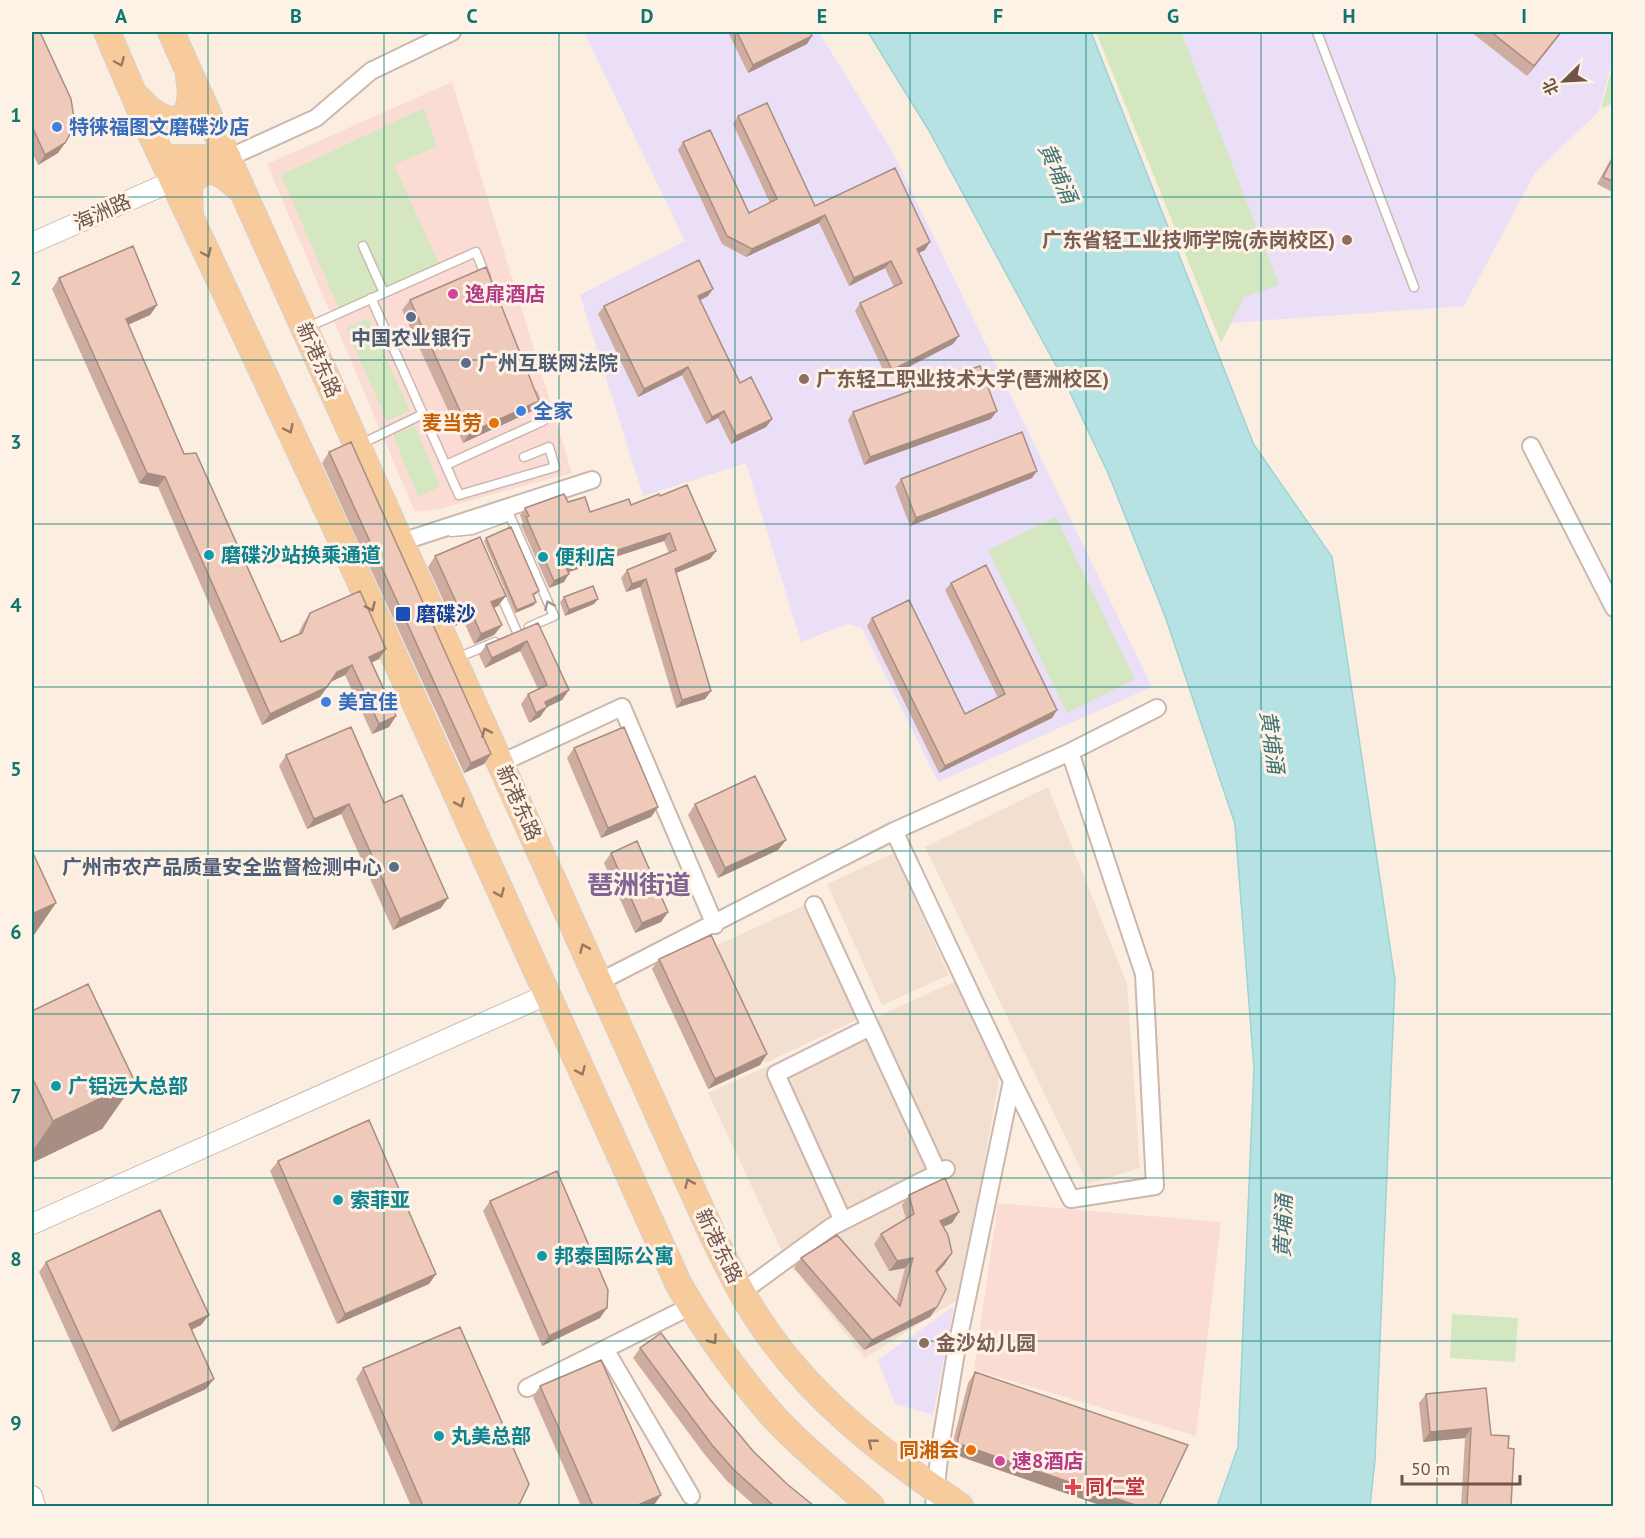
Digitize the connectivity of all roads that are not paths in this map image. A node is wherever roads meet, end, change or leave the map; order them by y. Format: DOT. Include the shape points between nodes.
graph roads {
  1 [pos="107,32"];
  2 [pos="171,32"];
  3 [pos="452,32"];
  4 [pos="1317,32"];
  5 [pos="187,67"];
  6 [pos="132,92"];
  7 [pos="163,158"];
  8 [pos="228,158"];
  9 [pos="173,181"];
  10 [pos="243,192"];
  11 [pos="191,218"];
  12 [pos="32,243"];
  13 [pos="363,246"];
  14 [pos="489,283"];
  15 [pos="1414,287"];
  16 [pos="384,293"];
  17 [pos="371,298"];
  18 [pos="304,329"];
  19 [pos="531,389"];
  20 [pos="423,414"];
  21 [pos="357,445"];
  22 [pos="1531,446"];
  23 [pos="524,457"];
  24 [pos="446,465"];
  25 [pos="592,480"];
  26 [pos="472,530"];
  27 [pos="409,539"];
  28 [pos="477,540"];
  29 [pos="495,581"];
  30 [pos="1614,608"];
  31 [pos="517,632"];
  32 [pos="454,660"];
  33 [pos="1157,708"];
  34 [pos="1070,752"];
  35 [pos="501,764"];
  36 [pos="894,831"];
  37 [pos="814,905"];
  38 [pos="715,925"];
  39 [pos="600,982"];
  40 [pos="546,995"];
  41 [pos="870,1027"];
  42 [pos="1012,1081"];
  43 [pos="843,1221"];
  44 [pos="32,1224"];
  45 [pos="742,1292"];
  46 [pos="691,1306"];
  47 [pos="604,1349"];
  48 [pos="527,1388"];
  49 [pos="32,1496"];
  50 [pos="691,1496"];
  51 [pos="935,1498"];
  52 [pos="35,1506"];
  53 [pos="871,1506"];
  54 [pos="960,1506"];
  1 -- 6 [label="main road, one-way"];
  2 -- 5 [label="main road, 新港东路"];
  3 -- 8 [label="street" via="371,71 316,118"];
  4 -- 15 [label="lane"];
  5 -- 6 [label="main road" via="191,103 180,118 166,120 158,116"];
  5 -- 8 [label="main road, 新港东路"];
  6 -- 7 [label="main road"];
  7 -- 8 [label="main road"];
  7 -- 9 [label="main road"];
  8 -- 10 [label="main road, 新港东路"];
  9 -- 11 [label="main road"];
  9 -- 12 [label="street, 海洲路"];
  10 -- 11 [label="main road" via="222,173 203,172 189,184"];
  10 -- 18 [label="main road, 新港东路"];
  11 -- 40 [label="main road, one-way"];
  13 -- 16 [label="lane"];
  14 -- 16 [label="lane" via="476,252"];
  16 -- 17 [label="lane"];
  17 -- 18 [label="lane"];
  17 -- 20 [label="lane"];
  18 -- 21 [label="main road, 新港东路"];
  19 -- 24 [label="lane" via="543,421"];
  20 -- 21 [label="lane"];
  20 -- 24 [label="lane"];
  21 -- 27 [label="main road, 新港东路"];
  22 -- 30 [label="street"];
  23 -- 24 [label="lane" via="549,447 555,466 459,495"];
  25 -- 27 [label="street"];
  26 -- 27 [label="lane"];
  26 -- 28 [label="lane"];
  31 -- 26 [label="lane, one-way" via="554,616 510,516"];
  27 -- 32 [label="main road, 新港东路"];
  29 -- 31 [label="lane"];
  31 -- 32 [label="lane"];
  35 -- 32 [label="main road, 新港东路, one-way"];
  33 -- 34 [label="street"];
  34 -- 36 [label="street"];
  34 -- 42 [label="street" via="1144,974 1155,1186 1071,1199"];
  35 -- 38 [label="street" via="622,707"];
  39 -- 35 [label="main road, 新港东路, one-way"];
  36 -- 38 [label="street"];
  36 -- 42 [label="street"];
  37 -- 41 [label="street"];
  38 -- 39 [label="street"];
  45 -- 39 [label="main road, 新港东路, one-way"];
  40 -- 44 [label="street"];
  40 -- 46 [label="main road, one-way"];
  41 -- 43 [label="street" via="776,1074"];
  41 -- 43 [label="street" via="942,1171"];
  42 -- 51 [label="street" via="957,1346"];
  43 -- 45 [label="street"];
  51 -- 45 [label="main road, 新港东路, one-way" via="828,1403 782,1352"];
  46 -- 47 [label="street"];
  46 -- 53 [label="main road, one-way" via="721,1352 774,1416"];
  47 -- 48 [label="street"];
  47 -- 50 [label="street"];
  49 -- 52 [label="street"];
  51 -- 54 [label="main road, 新港东路"];
}
